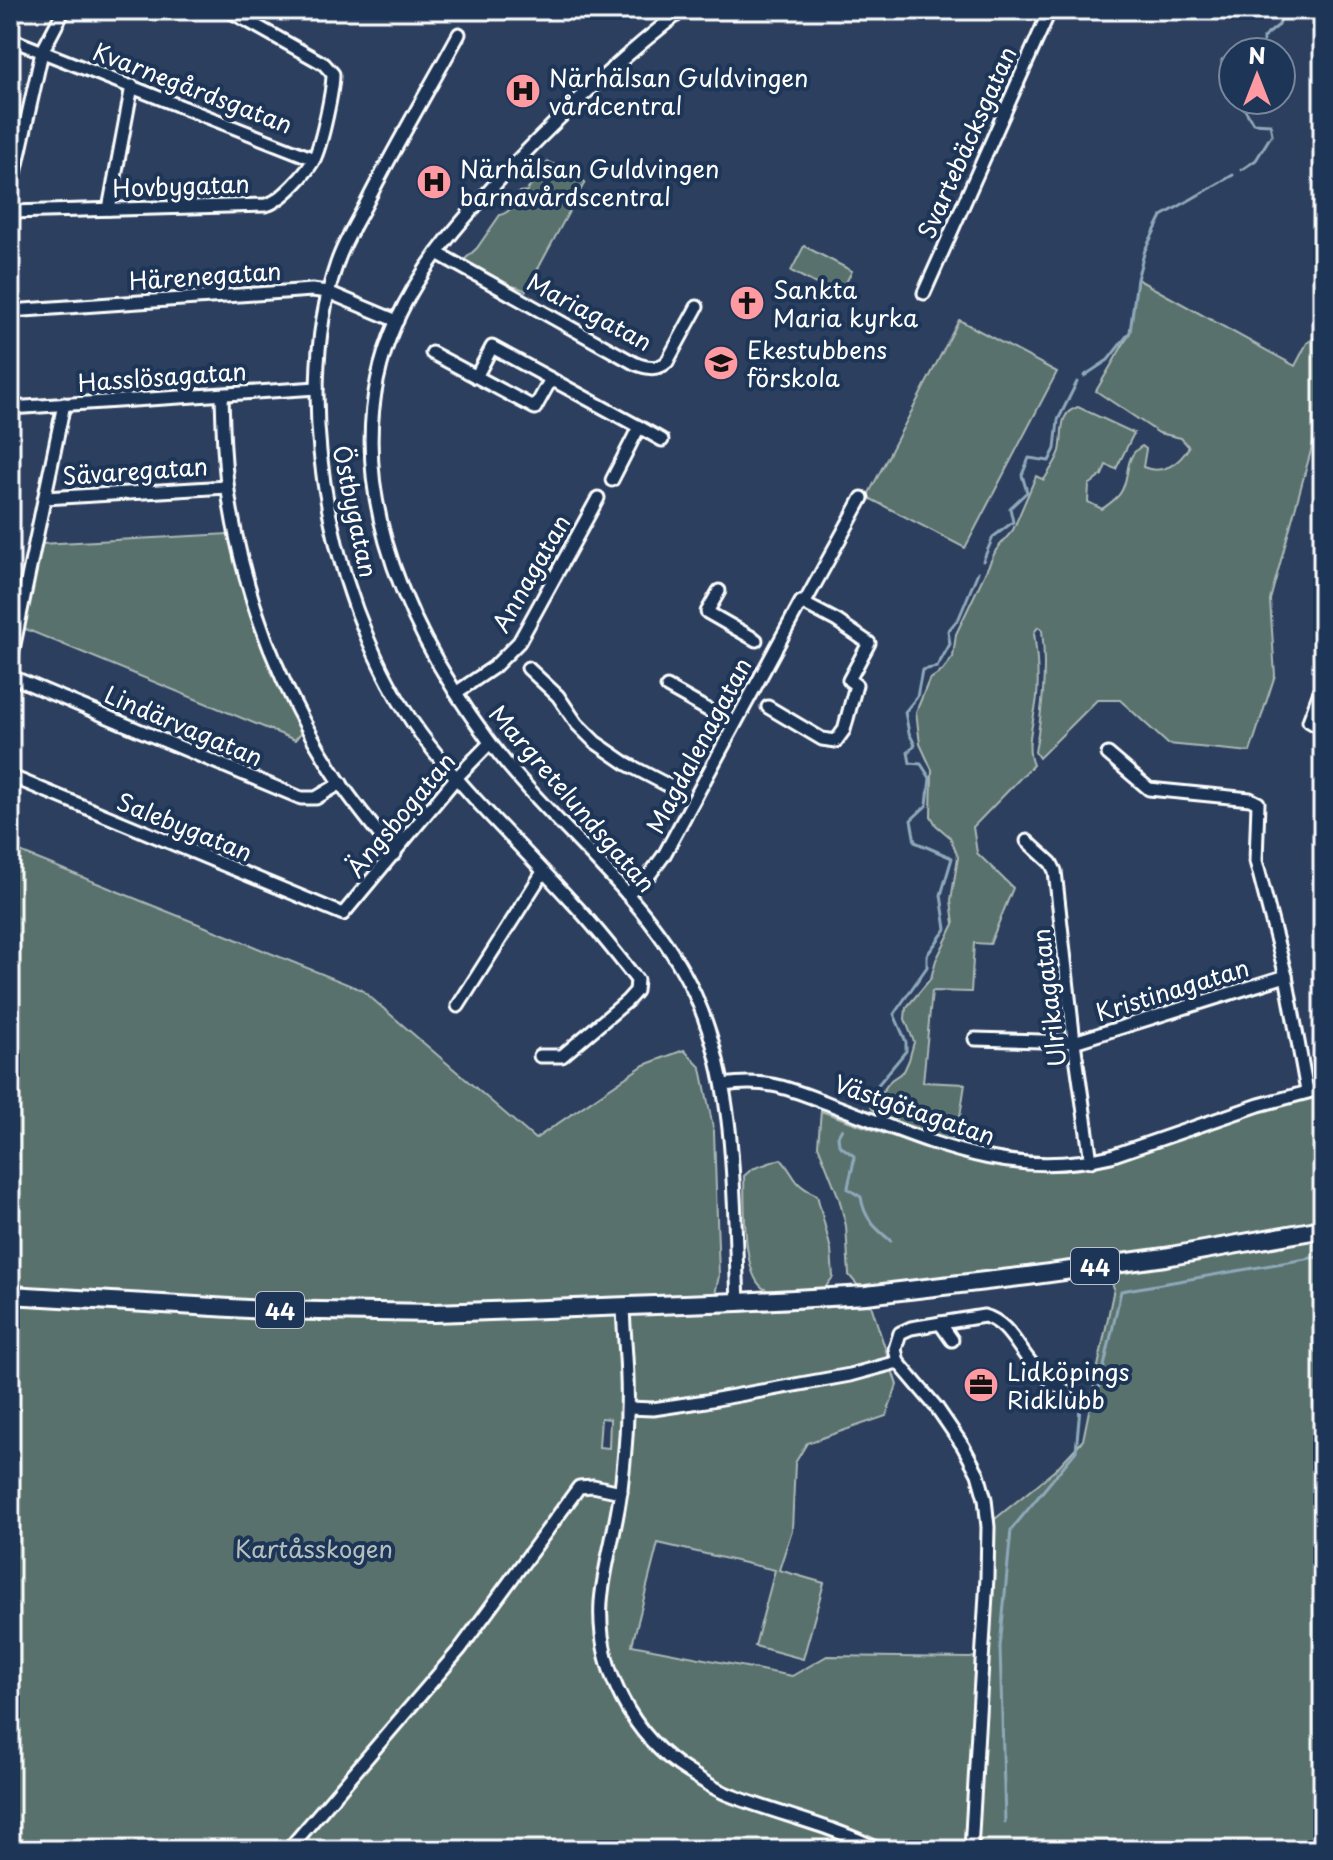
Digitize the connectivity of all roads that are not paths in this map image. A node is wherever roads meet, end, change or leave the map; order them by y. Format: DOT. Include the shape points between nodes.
graph roads {
  1 [pos="64,10"];
  2 [pos="228,10"];
  3 [pos="683,10"];
  4 [pos="1050,10"];
  5 [pos="459,34"];
  6 [pos="10,39"];
  7 [pos="42,52"];
  8 [pos="132,86"];
  9 [pos="314,159"];
  10 [pos="10,196"];
  11 [pos="109,209"];
  12 [pos="10,212"];
  13 [pos="437,253"];
  14 [pos="328,292"];
  15 [pos="924,293"];
  16 [pos="697,307"];
  17 [pos="10,311"];
  18 [pos="397,321"];
  19 [pos="432,353"];
  20 [pos="476,377"];
  21 [pos="551,379"];
  22 [pos="317,388"];
  23 [pos="222,395"];
  24 [pos="64,404"];
  25 [pos="10,408"];
  26 [pos="639,427"];
  27 [pos="662,440"];
  28 [pos="612,480"];
  29 [pos="227,487"];
  30 [pos="45,498"];
  31 [pos="598,498"];
  32 [pos="862,498"];
  33 [pos="719,591"];
  34 [pos="800,606"];
  35 [pos="756,640"];
  36 [pos="10,664"];
  37 [pos="528,668"];
  38 [pos="10,676"];
  39 [pos="1323,684"];
  40 [pos="667,687"];
  41 [pos="457,692"];
  42 [pos="768,707"];
  43 [pos="715,714"];
  44 [pos="1321,728"];
  45 [pos="490,743"];
  46 [pos="1108,754"];
  47 [pos="10,776"];
  48 [pos="456,778"];
  49 [pos="341,783"];
  50 [pos="675,789"];
  51 [pos="1027,841"];
  52 [pos="395,854"];
  53 [pos="543,872"];
  54 [pos="627,894"];
  55 [pos="343,914"];
  56 [pos="1286,976"];
  57 [pos="458,1006"];
  58 [pos="975,1039"];
  59 [pos="1074,1042"];
  60 [pos="540,1056"];
  61 [pos="723,1085"];
  62 [pos="1323,1088"];
  63 [pos="1307,1091"];
  64 [pos="1091,1161"];
  65 [pos="1323,1229"];
  66 [pos="10,1295"];
  67 [pos="738,1302"];
  68 [pos="623,1306"];
  69 [pos="940,1323"];
  70 [pos="952,1340"];
  71 [pos="898,1362"];
  72 [pos="1067,1393"];
  73 [pos="628,1408"];
  74 [pos="621,1492"];
  75 [pos="288,1850"];
  76 [pos="880,1850"];
  77 [pos="971,1850"];
  1 -- 7 [label="street"];
  2 -- 9 [label="street, Hovbygatan" via="331,70 333,82"];
  3 -- 13 [label="street, Margretelundsgatan" via="663,19 564,112 473,207"];
  4 -- 15 [label="street, Svartebäcksgatan"];
  5 -- 14 [label="street, Östbygatan" via="350,233"];
  6 -- 7 [label="street, Kvarnegårdsgatan"];
  7 -- 8 [label="street, Kvarnegårdsgatan"];
  7 -- 10 [label="street"];
  8 -- 9 [label="street, Kvarnegårdsgatan"];
  8 -- 11 [label="street"];
  9 -- 11 [label="street, Hovbygatan" via="269,205"];
  11 -- 12 [label="street, Hovbygatan"];
  13 -- 16 [label="street, Mariagatan" via="649,368 667,362"];
  13 -- 18 [label="street, Margretelundsgatan"];
  14 -- 17 [label="street, Härenegatan"];
  14 -- 18 [label="street, Härenegatan"];
  14 -- 22 [label="street, Östbygatan" via="319,331"];
  18 -- 41 [label="street, Margretelundsgatan" via="374,405 376,497 404,595"];
  19 -- 20 [label="street"];
  20 -- 21 [label="street" via="535,408"];
  20 -- 21 [label="street" via="492,347"];
  21 -- 26 [label="street"];
  22 -- 23 [label="street, Hasslösagatan"];
  22 -- 48 [label="street, Östbygatan" via="324,489 347,583 387,678 426,742"];
  23 -- 24 [label="street, Hasslösagatan"];
  23 -- 29 [label="street"];
  24 -- 25 [label="street, Hasslösagatan"];
  24 -- 30 [label="street"];
  26 -- 27 [label="street"];
  26 -- 28 [label="street"];
  29 -- 30 [label="street, Sävaregatan"];
  29 -- 49 [label="street" via="243,569 263,628 298,712"];
  30 -- 36 [label="street"];
  31 -- 41 [label="street, Annagatan" via="515,647"];
  32 -- 34 [label="street, Magdalenagatan"];
  33 -- 35 [label="street" via="707,612"];
  34 -- 42 [label="street" via="837,621 869,643 849,680 856,685 844,730 836,741 822,739"];
  34 -- 54 [label="street, Magdalenagatan" via="664,855"];
  37 -- 50 [label="street" via="595,742"];
  38 -- 49 [label="street, Lindärvagatan" via="301,798 316,798"];
  39 -- 44 [label="street" via="1309,721"];
  40 -- 43 [label="street"];
  41 -- 45 [label="street, Margretelundsgatan"];
  45 -- 48 [label="street, Ängsbogatan"];
  45 -- 54 [label="street, Margretelundsgatan"];
  46 -- 56 [label="street" via="1149,789 1258,803 1256,861"];
  47 -- 55 [label="street, Salebygatan"];
  48 -- 52 [label="street, Ängsbogatan"];
  48 -- 53 [label="street, Östbygatan"];
  49 -- 52 [label="street"];
  51 -- 59 [label="street, Ulrikagatan" via="1055,871"];
  52 -- 55 [label="street, Ängsbogatan"];
  53 -- 57 [label="street"];
  53 -- 60 [label="street, Östbygatan" via="637,980 627,1001 562,1056"];
  54 -- 61 [label="street, Margretelundsgatan" via="684,972 714,1043"];
  56 -- 59 [label="street, Kristinagatan"];
  56 -- 63 [label="street"];
  58 -- 59 [label="street, Kristinagatan"];
  59 -- 64 [label="street, Ulrikagatan"];
  61 -- 64 [label="street, Västgötagatan" via="761,1081 792,1089 984,1158 1028,1165"];
  61 -- 67 [label="street, Margretelundsgatan"];
  62 -- 63 [label="street, Västgötagatan"];
  63 -- 64 [label="street, Västgötagatan"];
  65 -- 67 [label="main road, 44" via="1028,1276 866,1295"];
  66 -- 68 [label="main road, 44" via="265,1310 434,1313"];
  67 -- 68 [label="main road, 44"];
  68 -- 73 [label="street"];
  69 -- 70 [label="street"];
  69 -- 71 [label="street" via="900,1333"];
  69 -- 72 [label="street" via="994,1319"];
  71 -- 73 [label="street" via="721,1398"];
  71 -- 77 [label="street" via="963,1446 985,1499 987,1577"];
  73 -- 74 [label="street"];
  74 -- 75 [label="street" via="579,1487 460,1649"];
  74 -- 76 [label="street" via="601,1602 602,1638 608,1668 635,1721 660,1750 729,1795"];
}
